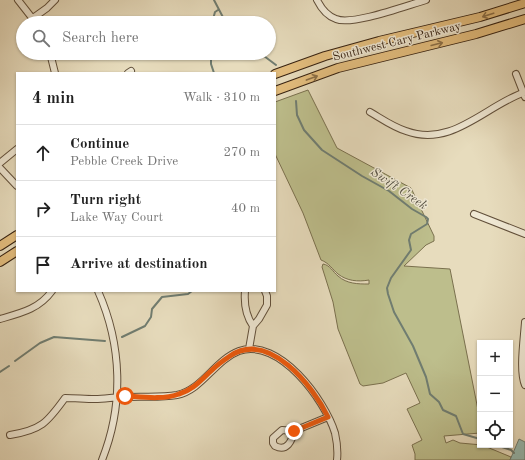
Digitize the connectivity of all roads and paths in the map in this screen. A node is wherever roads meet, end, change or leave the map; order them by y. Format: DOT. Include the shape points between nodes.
graph roads {
  1 [pos="18,0"];
  2 [pos="55,0"];
  3 [pos="317,0"];
  4 [pos="426,0"];
  5 [pos="525,3"];
  6 [pos="31,16"];
  7 [pos="38,16"];
  8 [pos="525,19"];
  9 [pos="52,60"];
  10 [pos="55,72"];
  11 [pos="276,74"];
  12 [pos="516,74"];
  13 [pos="276,91"];
  14 [pos="524,94"];
  15 [pos="370,112"];
  16 [pos="16,150"];
  17 [pos="0,163"];
  18 [pos="0,168"];
  19 [pos="16,185"];
  20 [pos="474,214"];
  21 [pos="525,234"];
  22 [pos="16,236"];
  23 [pos="0,246"];
  24 [pos="16,252"];
  25 [pos="0,262"];
  26 [pos="51,292"];
  27 [pos="98,292"];
  28 [pos="245,292"];
  29 [pos="265,292"];
  30 [pos="0,319"];
  31 [pos="525,322"];
  32 [pos="253,326"];
  33 [pos="249,349"];
  34 [pos="525,385"];
  35 [pos="117,398"];
  36 [pos="328,417"];
  37 [pos="294,431"];
  38 [pos="10,435"];
  39 [pos="102,460"];
  40 [pos="337,460"];
  1 -- 6 [label="street"];
  2 -- 7 [label="street"];
  3 -- 4 [label="street" via="326,13 336,20 344,21"];
  5 -- 11 [label="main road, Southwest Cary Parkway, one-way" via="480,18 325,56"];
  13 -- 8 [label="main road, Southwest Cary Parkway, one-way" via="338,68 476,34"];
  9 -- 10 [label="street"];
  12 -- 14 [label="street"];
  14 -- 15 [label="street" via="466,124 440,134 405,131"];
  16 -- 17 [label="street"];
  18 -- 19 [label="street"];
  20 -- 21 [label="street"];
  22 -- 23 [label="main road"];
  24 -- 25 [label="main road"];
  26 -- 30 [label="street" via="31,310"];
  27 -- 35 [label="street" via="115,346"];
  28 -- 32 [label="street" via="247,313"];
  29 -- 32 [label="street" via="267,306"];
  31 -- 34 [label="street" via="522,371"];
  32 -- 33 [label="street"];
  33 -- 35 [label="street" via="230,356 192,388 180,394 165,397"];
  33 -- 36 [label="street" via="270,354 297,373 315,394"];
  35 -- 38 [label="street" via="65,398 49,420 28,432"];
  35 -- 39 [label="street" via="113,424"];
  36 -- 37 [label="street"];
  36 -- 40 [label="street" via="335,434"];
}
